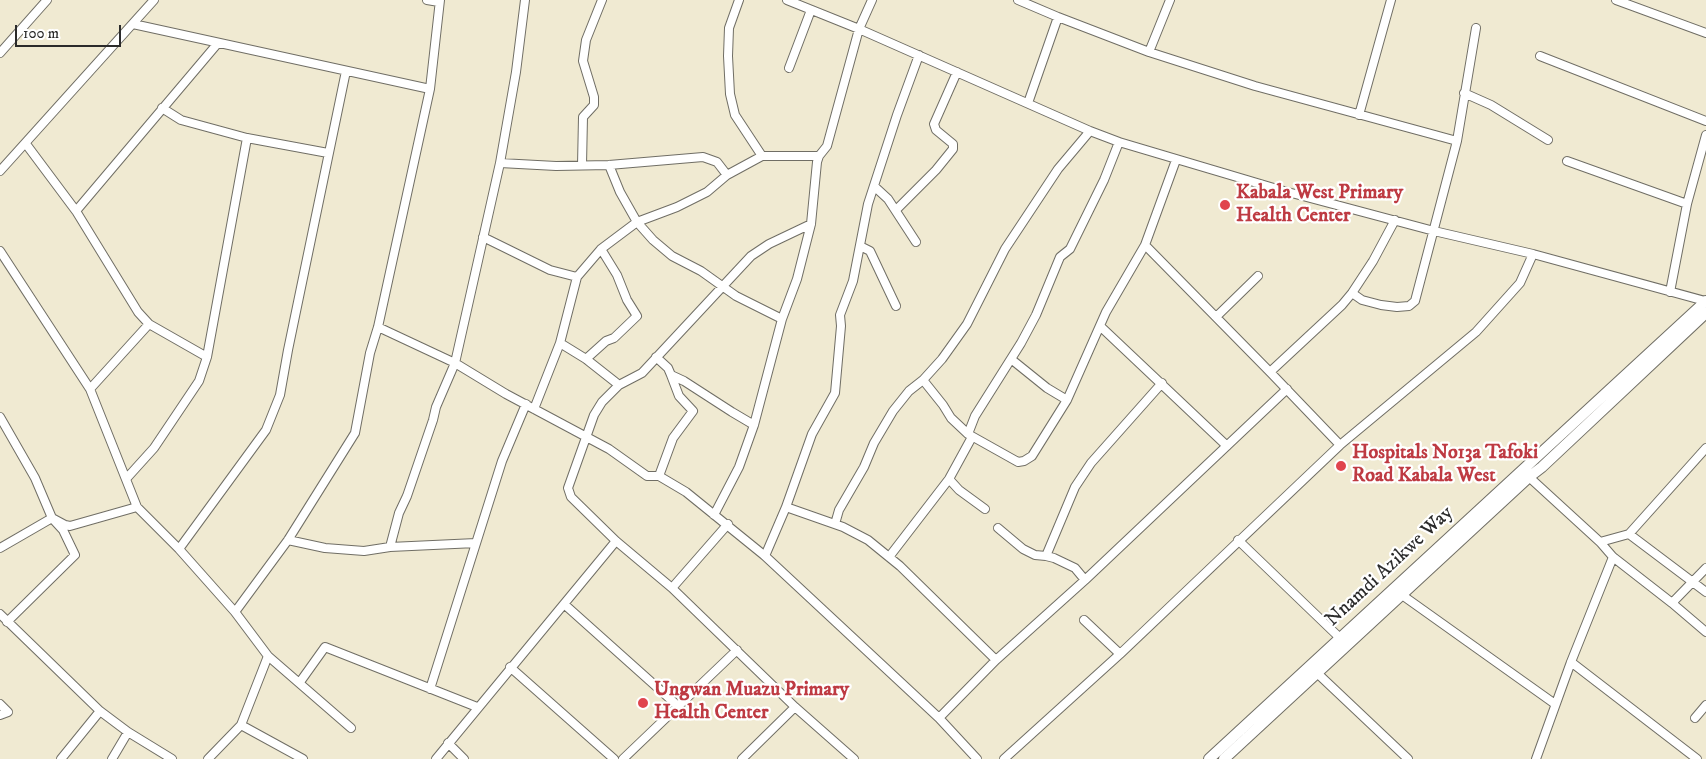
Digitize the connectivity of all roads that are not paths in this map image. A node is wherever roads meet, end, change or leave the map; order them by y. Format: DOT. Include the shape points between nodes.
graph roads {
  1 [pos="47,0"];
  2 [pos="154,0"];
  3 [pos="427,0"];
  4 [pos="525,0"];
  5 [pos="602,0"];
  6 [pos="739,0"];
  7 [pos="787,0"];
  8 [pos="872,0"];
  9 [pos="1018,0"];
  10 [pos="1170,0"];
  11 [pos="1391,0"];
  12 [pos="1616,0"];
  13 [pos="440,1"];
  14 [pos="811,10"];
  15 [pos="1058,18"];
  16 [pos="133,24"];
  17 [pos="1476,28"];
  18 [pos="859,29"];
  19 [pos="1706,34"];
  20 [pos="218,43"];
  21 [pos="1149,52"];
  22 [pos="0,53"];
  23 [pos="919,55"];
  24 [pos="1540,56"];
  25 [pos="789,68"];
  26 [pos="346,71"];
  27 [pos="957,72"];
  28 [pos="430,89"];
  29 [pos="1464,93"];
  30 [pos="1028,103"];
  31 [pos="162,108"];
  32 [pos="1359,115"];
  33 [pos="1706,121"];
  34 [pos="1090,131"];
  35 [pos="1706,135"];
  36 [pos="247,138"];
  37 [pos="1548,140"];
  38 [pos="1457,141"];
  39 [pos="1119,142"];
  40 [pos="26,144"];
  41 [pos="328,153"];
  42 [pos="762,156"];
  43 [pos="819,156"];
  44 [pos="1176,160"];
  45 [pos="500,162"];
  46 [pos="1567,162"];
  47 [pos="582,164"];
  48 [pos="609,165"];
  49 [pos="0,171"];
  50 [pos="727,175"];
  51 [pos="875,187"];
  52 [pos="1687,204"];
  53 [pos="896,210"];
  54 [pos="76,212"];
  55 [pos="1395,220"];
  56 [pos="637,222"];
  57 [pos="811,224"];
  58 [pos="1434,231"];
  59 [pos="483,237"];
  60 [pos="916,242"];
  61 [pos="1145,245"];
  62 [pos="860,246"];
  63 [pos="601,250"];
  64 [pos="0,251"];
  65 [pos="1533,254"];
  66 [pos="1258,276"];
  67 [pos="577,277"];
  68 [pos="722,287"];
  69 [pos="1670,292"];
  70 [pos="1352,293"];
  71 [pos="1706,301"];
  72 [pos="896,306"];
  73 [pos="1706,313"];
  74 [pos="1216,316"];
  75 [pos="782,318"];
  76 [pos="149,324"];
  77 [pos="1100,326"];
  78 [pos="378,327"];
  79 [pos="560,343"];
  80 [pos="207,357"];
  81 [pos="656,358"];
  82 [pos="586,359"];
  83 [pos="1011,359"];
  84 [pos="455,363"];
  85 [pos="1270,372"];
  86 [pos="671,375"];
  87 [pos="923,380"];
  88 [pos="1162,383"];
  89 [pos="619,385"];
  90 [pos="90,389"];
  91 [pos="1287,389"];
  92 [pos="1067,400"];
  93 [pos="526,404"];
  94 [pos="534,409"];
  95 [pos="0,417"];
  96 [pos="754,424"];
  97 [pos="970,436"];
  98 [pos="586,437"];
  99 [pos="1340,445"];
  100 [pos="1227,446"];
  101 [pos="1706,448"];
  102 [pos="659,476"];
  103 [pos="1528,477"];
  104 [pos="126,479"];
  105 [pos="949,479"];
  106 [pos="137,507"];
  107 [pos="786,507"];
  108 [pos="984,509"];
  109 [pos="714,515"];
  110 [pos="52,518"];
  111 [pos="728,524"];
  112 [pos="835,524"];
  113 [pos="998,528"];
  114 [pos="1629,534"];
  115 [pos="288,540"];
  116 [pos="1238,540"];
  117 [pos="616,541"];
  118 [pos="1600,542"];
  119 [pos="476,543"];
  120 [pos="390,547"];
  121 [pos="0,548"];
  122 [pos="179,548"];
  123 [pos="765,556"];
  124 [pos="1046,556"];
  125 [pos="889,557"];
  126 [pos="1613,557"];
  127 [pos="1706,568"];
  128 [pos="1085,580"];
  129 [pos="1694,582"];
  130 [pos="672,588"];
  131 [pos="1706,592"];
  132 [pos="1402,595"];
  133 [pos="1672,603"];
  134 [pos="564,604"];
  135 [pos="235,612"];
  136 [pos="0,614"];
  137 [pos="1084,620"];
  138 [pos="7,622"];
  139 [pos="1706,632"];
  140 [pos="1340,638"];
  141 [pos="737,650"];
  142 [pos="1120,654"];
  143 [pos="268,656"];
  144 [pos="996,660"];
  145 [pos="1571,662"];
  146 [pos="510,667"];
  147 [pos="1316,672"];
  148 [pos="300,682"];
  149 [pos="430,689"];
  150 [pos="0,704"];
  151 [pos="1555,704"];
  152 [pos="1706,705"];
  153 [pos="678,706"];
  154 [pos="477,707"];
  155 [pos="795,707"];
  156 [pos="100,711"];
  157 [pos="0,715"];
  158 [pos="939,718"];
  159 [pos="1695,718"];
  160 [pos="241,725"];
  161 [pos="351,728"];
  162 [pos="128,732"];
  163 [pos="448,743"];
  164 [pos="61,759"];
  165 [pos="112,759"];
  166 [pos="172,759"];
  167 [pos="208,759"];
  168 [pos="303,759"];
  169 [pos="436,759"];
  170 [pos="464,759"];
  171 [pos="614,759"];
  172 [pos="623,759"];
  173 [pos="742,759"];
  174 [pos="854,759"];
  175 [pos="977,759"];
  176 [pos="1004,759"];
  177 [pos="1209,759"];
  178 [pos="1224,759"];
  179 [pos="1408,759"];
  180 [pos="1536,759"];
  181 [pos="1697,759"];
  1 -- 22 [label="street"];
  2 -- 16 [label="street"];
  3 -- 13 [label="street"];
  4 -- 45 [label="street"];
  5 -- 47 [label="street" via="586,40 583,61 594,105 583,117"];
  6 -- 42 [label="street" via="729,28 730,94 735,115"];
  7 -- 14 [label="street"];
  8 -- 18 [label="street"];
  9 -- 15 [label="street"];
  10 -- 21 [label="street"];
  11 -- 32 [label="street"];
  12 -- 19 [label="street"];
  13 -- 28 [label="street"];
  14 -- 18 [label="street"];
  14 -- 25 [label="street"];
  15 -- 21 [label="street"];
  15 -- 30 [label="street"];
  16 -- 20 [label="street"];
  16 -- 40 [label="street"];
  17 -- 29 [label="street"];
  18 -- 23 [label="street"];
  18 -- 43 [label="street" via="827,146"];
  20 -- 26 [label="street"];
  20 -- 31 [label="street"];
  21 -- 32 [label="street"];
  23 -- 27 [label="street"];
  23 -- 51 [label="street"];
  24 -- 33 [label="street"];
  26 -- 28 [label="street"];
  26 -- 41 [label="street"];
  27 -- 30 [label="street"];
  27 -- 53 [label="street" via="934,124 936,130 953,144 953,149"];
  28 -- 78 [label="street"];
  29 -- 37 [label="street" via="1491,104"];
  29 -- 38 [label="street"];
  30 -- 34 [label="street"];
  31 -- 36 [label="street" via="181,120"];
  31 -- 54 [label="street"];
  32 -- 38 [label="street"];
  34 -- 39 [label="street"];
  34 -- 87 [label="street" via="1058,169 1005,249 967,324"];
  35 -- 52 [label="street"];
  36 -- 41 [label="street"];
  36 -- 80 [label="street"];
  38 -- 58 [label="street"];
  39 -- 44 [label="street"];
  39 -- 83 [label="street" via="1083,224 1070,249 1060,258 1036,315"];
  40 -- 49 [label="street"];
  40 -- 54 [label="street"];
  41 -- 122 [label="street" via="280,395 266,430"];
  42 -- 43 [label="street"];
  42 -- 50 [label="street"];
  43 -- 57 [label="street"];
  44 -- 55 [label="street"];
  44 -- 61 [label="street"];
  45 -- 47 [label="street" via="556,166"];
  45 -- 59 [label="street"];
  46 -- 52 [label="street"];
  47 -- 48 [label="street"];
  48 -- 50 [label="street" via="703,157 717,162"];
  48 -- 56 [label="street"];
  50 -- 56 [label="street" via="707,192"];
  51 -- 53 [label="street"];
  51 -- 62 [label="street" via="864,219"];
  52 -- 69 [label="street"];
  53 -- 60 [label="street"];
  54 -- 76 [label="street" via="138,312"];
  55 -- 58 [label="street"];
  55 -- 70 [label="street"];
  56 -- 63 [label="street"];
  56 -- 68 [label="street" via="672,256 701,271"];
  57 -- 68 [label="street" via="751,256"];
  57 -- 75 [label="street" via="797,279"];
  58 -- 65 [label="street"];
  58 -- 70 [label="street" via="1418,293 1409,306 1381,305 1362,300"];
  59 -- 67 [label="street" via="550,270"];
  59 -- 84 [label="street"];
  61 -- 74 [label="street"];
  61 -- 77 [label="street"];
  62 -- 72 [label="street" via="870,250"];
  62 -- 107 [label="street" via="853,281 840,315 835,393 812,434"];
  63 -- 67 [label="street"];
  63 -- 82 [label="street" via="637,316"];
  64 -- 90 [label="street"];
  65 -- 69 [label="street"];
  65 -- 99 [label="street" via="1520,283 1476,332"];
  66 -- 74 [label="street"];
  67 -- 79 [label="street"];
  68 -- 75 [label="street"];
  68 -- 81 [label="street"];
  69 -- 71 [label="street"];
  70 -- 85 [label="street"];
  71 -- 140 [label="highway, Nnamdi Azikwe Way"];
  73 -- 103 [label="highway, Nnamdi Azikwe Way"];
  74 -- 85 [label="street"];
  75 -- 96 [label="street"];
  76 -- 80 [label="street"];
  76 -- 90 [label="street"];
  77 -- 88 [label="street"];
  77 -- 92 [label="street"];
  78 -- 84 [label="street"];
  78 -- 115 [label="street" via="355,433"];
  79 -- 82 [label="street"];
  79 -- 94 [label="street"];
  80 -- 104 [label="street" via="199,381 186,403 154,448"];
  81 -- 86 [label="street"];
  81 -- 89 [label="street" via="642,373"];
  82 -- 89 [label="street"];
  83 -- 92 [label="street"];
  83 -- 97 [label="street" via="976,416"];
  84 -- 93 [label="street"];
  84 -- 120 [label="street" via="436,407"];
  85 -- 91 [label="street"];
  86 -- 96 [label="street"];
  86 -- 102 [label="street" via="679,396 693,411 673,438"];
  87 -- 97 [label="street" via="951,418"];
  87 -- 112 [label="street" via="893,411"];
  88 -- 100 [label="street"];
  88 -- 124 [label="street" via="1091,462 1075,487"];
  89 -- 98 [label="street" via="602,402"];
  90 -- 104 [label="street"];
  91 -- 99 [label="street"];
  91 -- 100 [label="street"];
  92 -- 97 [label="street" via="1032,456 1024,461 1018,462"];
  93 -- 94 [label="street"];
  93 -- 119 [label="street" via="502,461"];
  94 -- 98 [label="street"];
  95 -- 110 [label="street" via="35,478"];
  96 -- 109 [label="street" via="740,467"];
  97 -- 105 [label="street"];
  98 -- 102 [label="street" via="647,476"];
  98 -- 117 [label="street" via="568,488 571,497"];
  99 -- 116 [label="street"];
  100 -- 128 [label="street"];
  101 -- 114 [label="street"];
  102 -- 109 [label="street" via="686,492"];
  103 -- 118 [label="street"];
  103 -- 132 [label="highway, Nnamdi Azikwe Way"];
  104 -- 106 [label="street"];
  105 -- 108 [label="street"];
  105 -- 125 [label="street"];
  106 -- 110 [label="street" via="70,526"];
  106 -- 122 [label="street"];
  107 -- 112 [label="street"];
  107 -- 123 [label="street"];
  109 -- 111 [label="street"];
  110 -- 121 [label="street"];
  110 -- 138 [label="street" via="63,530 75,555"];
  111 -- 123 [label="street"];
  111 -- 130 [label="street"];
  112 -- 125 [label="street" via="868,540"];
  113 -- 124 [label="street" via="1023,549"];
  114 -- 118 [label="street"];
  114 -- 129 [label="street"];
  115 -- 120 [label="street" via="325,548 364,551"];
  115 -- 135 [label="street"];
  116 -- 140 [label="street"];
  116 -- 142 [label="street"];
  117 -- 130 [label="street"];
  117 -- 134 [label="street"];
  118 -- 126 [label="street"];
  119 -- 120 [label="street"];
  119 -- 149 [label="street"];
  122 -- 135 [label="street"];
  123 -- 158 [label="street"];
  124 -- 128 [label="street" via="1075,568"];
  125 -- 144 [label="street"];
  126 -- 133 [label="street"];
  126 -- 145 [label="street"];
  127 -- 129 [label="street"];
  128 -- 144 [label="street"];
  129 -- 131 [label="street"];
  129 -- 133 [label="street"];
  130 -- 141 [label="street"];
  132 -- 147 [label="highway, Nnamdi Azikwe Way"];
  132 -- 151 [label="street"];
  133 -- 139 [label="street"];
  134 -- 146 [label="street"];
  134 -- 153 [label="street"];
  135 -- 143 [label="street"];
  136 -- 138 [label="street"];
  137 -- 142 [label="street"];
  138 -- 156 [label="street"];
  140 -- 177 [label="highway, Nnamdi Azikwe Way"];
  141 -- 153 [label="street"];
  141 -- 155 [label="street"];
  142 -- 176 [label="street"];
  143 -- 148 [label="street"];
  143 -- 160 [label="street"];
  144 -- 158 [label="street"];
  145 -- 151 [label="street"];
  145 -- 181 [label="street"];
  146 -- 154 [label="street"];
  146 -- 171 [label="street"];
  147 -- 178 [label="highway, Nnamdi Azikwe Way"];
  147 -- 179 [label="street"];
  148 -- 149 [label="street" via="325,647"];
  148 -- 161 [label="street"];
  149 -- 154 [label="street"];
  150 -- 157 [label="street" via="8,712"];
  151 -- 180 [label="street"];
  152 -- 159 [label="street"];
  153 -- 172 [label="street"];
  154 -- 163 [label="street"];
  155 -- 173 [label="street"];
  155 -- 174 [label="street"];
  156 -- 162 [label="street"];
  156 -- 164 [label="street"];
  158 -- 175 [label="street"];
  160 -- 167 [label="street"];
  160 -- 168 [label="street"];
  162 -- 165 [label="street"];
  162 -- 166 [label="street"];
  163 -- 169 [label="street"];
  163 -- 170 [label="street"];
}
